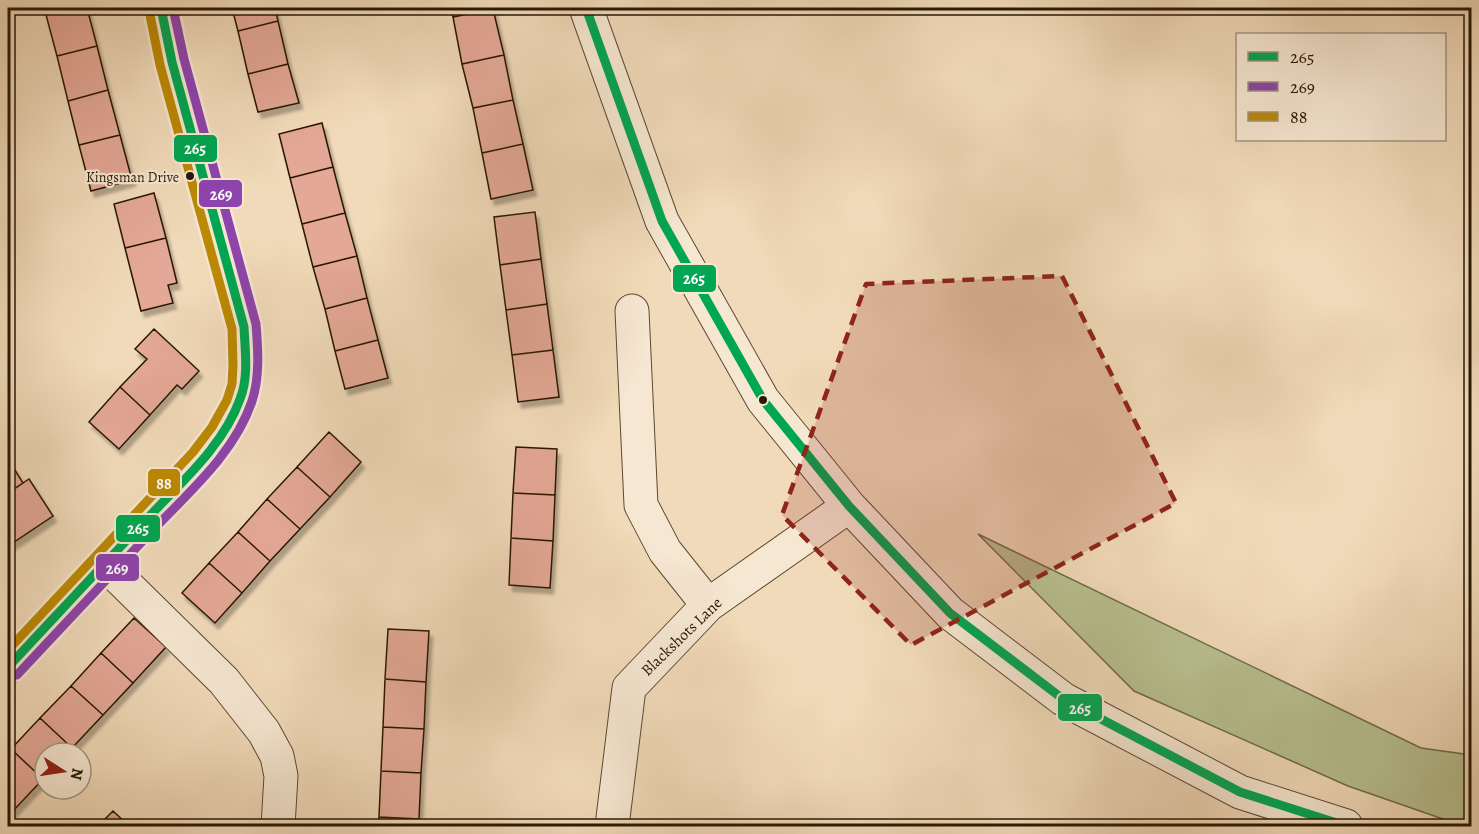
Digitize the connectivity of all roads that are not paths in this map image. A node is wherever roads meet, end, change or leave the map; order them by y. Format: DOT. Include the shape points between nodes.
graph roads {
  1 [pos="162,8"];
  2 [pos="586,8"];
  3 [pos="632,311"];
  4 [pos="849,506"];
  5 [pos="105,564"];
  6 [pos="708,605"];
  7 [pos="10,657"];
  8 [pos="278,826"];
  9 [pos="612,826"];
  10 [pos="1346,826"];
  1 -- 5 [label="street" via="172,62 244,327 246,366 239,403 224,431"];
  2 -- 4 [label="street" via="662,221 763,400"];
  3 -- 6 [label="street" via="641,505 665,551"];
  4 -- 6 [label="street, Blackshots Lane"];
  4 -- 10 [label="street" via="950,612 1063,699 1240,792"];
  5 -- 7 [label="street"];
  5 -- 8 [label="street" via="224,681 264,732 277,756 281,776"];
  6 -- 9 [label="street, Blackshots Lane" via="629,688"];
}
